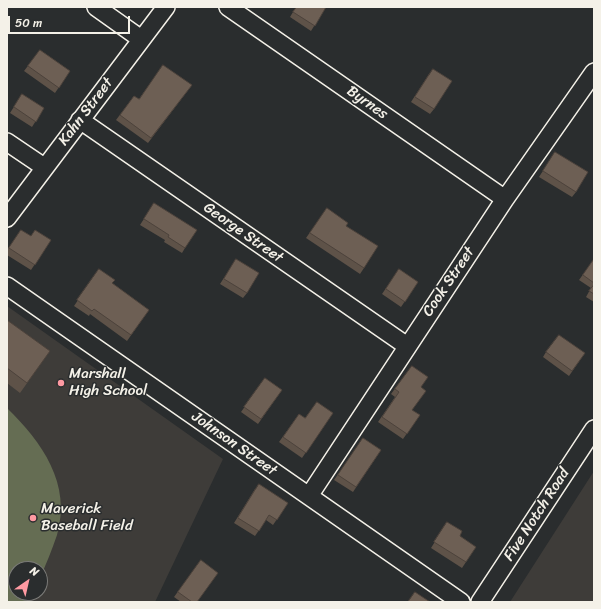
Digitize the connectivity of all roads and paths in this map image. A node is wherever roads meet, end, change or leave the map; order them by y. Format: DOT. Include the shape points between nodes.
graph roads {
  1 [pos="96,7"];
  2 [pos="166,7"];
  3 [pos="228,7"];
  4 [pos="141,39"];
  5 [pos="594,72"];
  6 [pos="80,120"];
  7 [pos="7,142"];
  8 [pos="44,167"];
  9 [pos="505,199"];
  10 [pos="7,218"];
  11 [pos="7,286"];
  12 [pos="407,346"];
  13 [pos="594,429"];
  14 [pos="309,496"];
  15 [pos="460,602"];
  16 [pos="480,602"];
  1 -- 4 [label="street"];
  2 -- 4 [label="street, Kahn Street"];
  3 -- 9 [label="street, Byrnes"];
  4 -- 6 [label="street, Kahn Street"];
  5 -- 9 [label="street, Cook Street"];
  6 -- 8 [label="street, Kahn Street"];
  6 -- 12 [label="street, George Street"];
  7 -- 8 [label="street"];
  8 -- 10 [label="street, Kahn Street"];
  9 -- 12 [label="street, Cook Street"];
  11 -- 14 [label="street, Johnson Street"];
  12 -- 14 [label="street, Cook Street"];
  13 -- 16 [label="street, Five Notch Road"];
  14 -- 15 [label="street, Johnson Street"];
}
